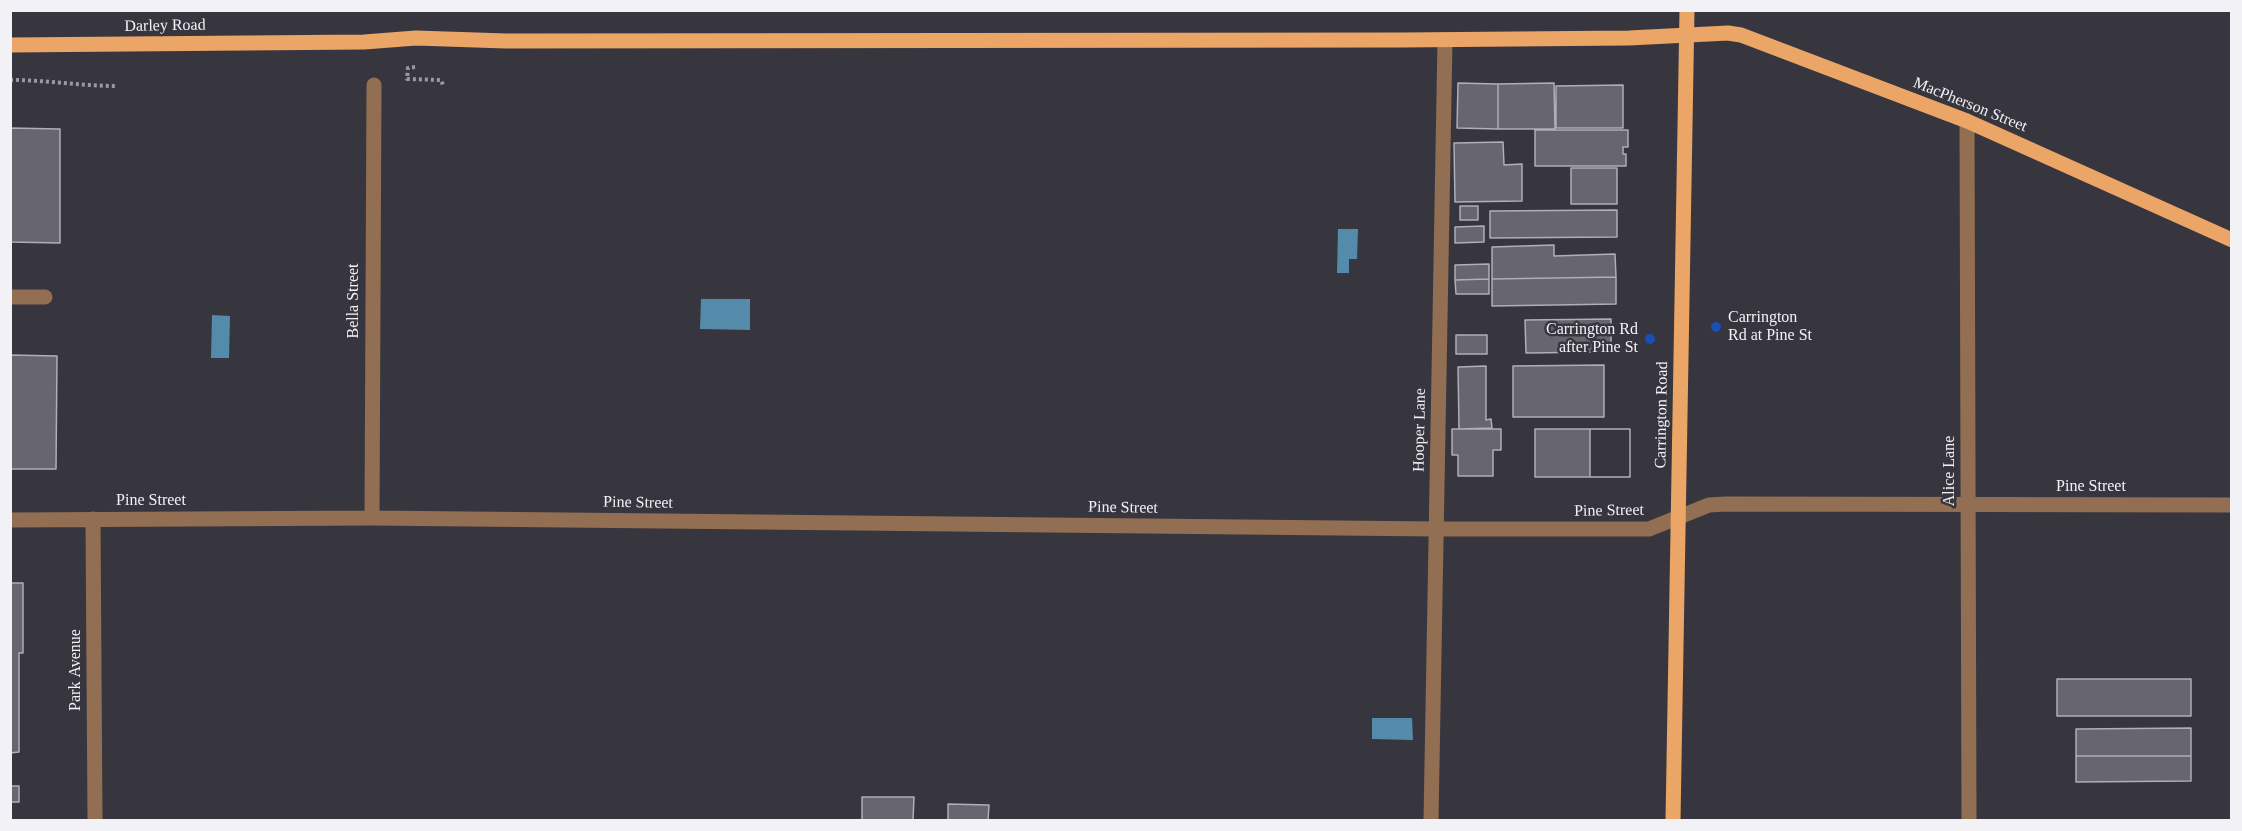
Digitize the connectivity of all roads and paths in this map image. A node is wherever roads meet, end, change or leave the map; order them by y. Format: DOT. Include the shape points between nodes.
graph roads {
  1 [pos="1687,10"];
  2 [pos="1687,34"];
  3 [pos="1445,40"];
  4 [pos="10,45"];
  5 [pos="415,67"];
  6 [pos="10,80"];
  7 [pos="374,85"];
  8 [pos="443,85"];
  9 [pos="117,86"];
  10 [pos="1967,122"];
  11 [pos="2232,240"];
  12 [pos="10,297"];
  13 [pos="45,297"];
  14 [pos="1968,505"];
  15 [pos="2232,505"];
  16 [pos="372,518"];
  17 [pos="1678,518"];
  18 [pos="93,519"];
  19 [pos="10,520"];
  20 [pos="1436,530"];
  21 [pos="95,820"];
  22 [pos="1431,820"];
  23 [pos="1673,820"];
  24 [pos="1969,820"];
  1 -- 2 [label="main road, Carrington Road"];
  2 -- 3 [label="main road, Darley Road"];
  2 -- 10 [label="main road, MacPherson Street" via="1741,35"];
  2 -- 17 [label="main road, Carrington Road"];
  3 -- 4 [label="main road, Darley Road" via="416,38 364,42"];
  3 -- 20 [label="street, Hooper Lane"];
  5 -- 8 [label="path" via="408,68 407,79 441,80"];
  6 -- 9 [label="path"];
  7 -- 16 [label="street, Bella Street"];
  10 -- 11 [label="main road, MacPherson Street"];
  10 -- 14 [label="street, Alice Lane"];
  12 -- 13 [label="street"];
  14 -- 15 [label="street, Pine Street"];
  14 -- 17 [label="street, Pine Street" via="1725,504"];
  14 -- 24 [label="street, Alice Lane"];
  16 -- 18 [label="street, Pine Street"];
  16 -- 20 [label="street, Pine Street"];
  17 -- 20 [label="street, Pine Street" via="1649,529"];
  17 -- 23 [label="main road, Carrington Road"];
  18 -- 19 [label="street, Pine Street"];
  18 -- 21 [label="street, Park Avenue"];
  20 -- 22 [label="street, Hooper Lane"];
}
